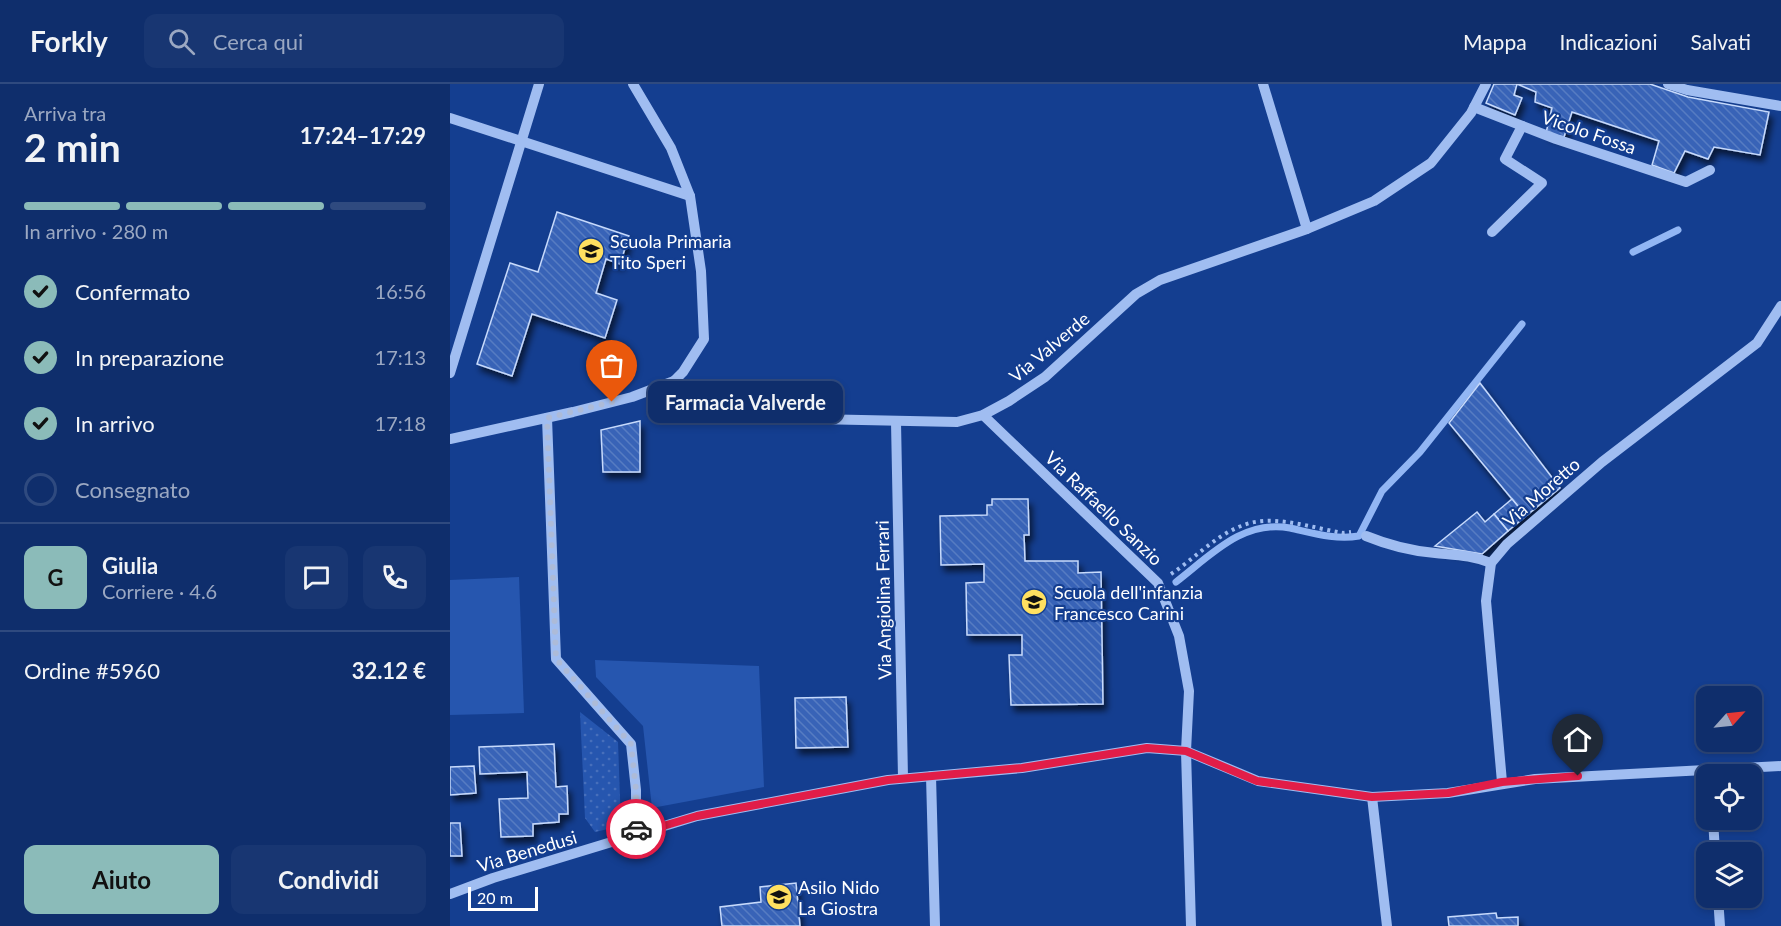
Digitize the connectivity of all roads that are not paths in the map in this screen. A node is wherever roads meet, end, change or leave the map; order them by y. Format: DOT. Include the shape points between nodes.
graph roads {
  1 [pos="539,84"];
  2 [pos="633,84"];
  3 [pos="1263,84"];
  4 [pos="1486,84"];
  5 [pos="1668,84"];
  6 [pos="1781,106"];
  7 [pos="1474,107"];
  8 [pos="450,118"];
  9 [pos="1522,126"];
  10 [pos="521,141"];
  11 [pos="1710,170"];
  12 [pos="690,196"];
  13 [pos="1307,229"];
  14 [pos="1492,232"];
  15 [pos="1781,306"];
  16 [pos="450,373"];
  17 [pos="674,381"];
  18 [pos="983,415"];
  19 [pos="547,418"];
  20 [pos="896,422"];
  21 [pos="450,439"];
  22 [pos="1366,536"];
  23 [pos="1491,563"];
  24 [pos="1186,751"];
  25 [pos="1781,766"];
  26 [pos="1762,768"];
  27 [pos="1696,773"];
  28 [pos="931,776"];
  29 [pos="903,778"];
  30 [pos="1502,782"];
  31 [pos="1372,797"];
  32 [pos="636,834"];
  33 [pos="450,894"];
  34 [pos="1719,908"];
  35 [pos="935,926"];
  36 [pos="1191,926"];
  37 [pos="1387,926"];
  38 [pos="1720,926"];
  1 -- 10 [label="street"];
  2 -- 12 [label="street" via="671,148"];
  3 -- 13 [label="street"];
  4 -- 7 [label="street, Via Valverde"];
  5 -- 6 [label="street"];
  7 -- 9 [label="street, Vicolo Fossa"];
  7 -- 13 [label="street, Via Valverde" via="1431,163 1374,201"];
  8 -- 10 [label="street"];
  9 -- 11 [label="street, Vicolo Fossa" via="1686,182"];
  9 -- 14 [label="street, Vicolo Fossa" via="1506,159 1542,183"];
  10 -- 12 [label="street"];
  10 -- 16 [label="street"];
  12 -- 17 [label="street" via="701,271 704,339"];
  13 -- 18 [label="street, Via Valverde" via="1160,280 1136,294 1045,377"];
  15 -- 23 [label="street, Via Moretto" via="1757,343 1602,462 1507,544"];
  17 -- 19 [label="street" via="632,397"];
  17 -- 20 [label="street, Via Valverde" via="716,407 814,419"];
  18 -- 20 [label="street, Via Valverde" via="957,422"];
  18 -- 24 [label="street, Via Raffaello Sanzio" via="1158,583 1179,636 1189,691"];
  19 -- 21 [label="street"];
  19 -- 32 [label="street" via="556,659 631,744"];
  20 -- 29 [label="street, Via Angiolina Ferrari"];
  22 -- 23 [label="street" via="1387,544 1475,557"];
  23 -- 30 [label="street" via="1486,601"];
  24 -- 28 [label="street, Via Benedusi" via="1147,748 1022,768"];
  24 -- 31 [label="street, Via Benedusi" via="1257,781"];
  24 -- 36 [label="street, Via Raffaello Sanzio"];
  25 -- 26 [label="street, Via Benedusi"];
  27 -- 30 [label="street, Via Benedusi"];
  28 -- 29 [label="street, Via Benedusi"];
  28 -- 35 [label="street" via="928,830"];
  29 -- 32 [label="street, Via Benedusi" via="697,816"];
  30 -- 31 [label="street, Via Benedusi" via="1448,793"];
  31 -- 37 [label="street"];
  32 -- 33 [label="street, Via Benedusi"];
  34 -- 38 [label="street"];
}
